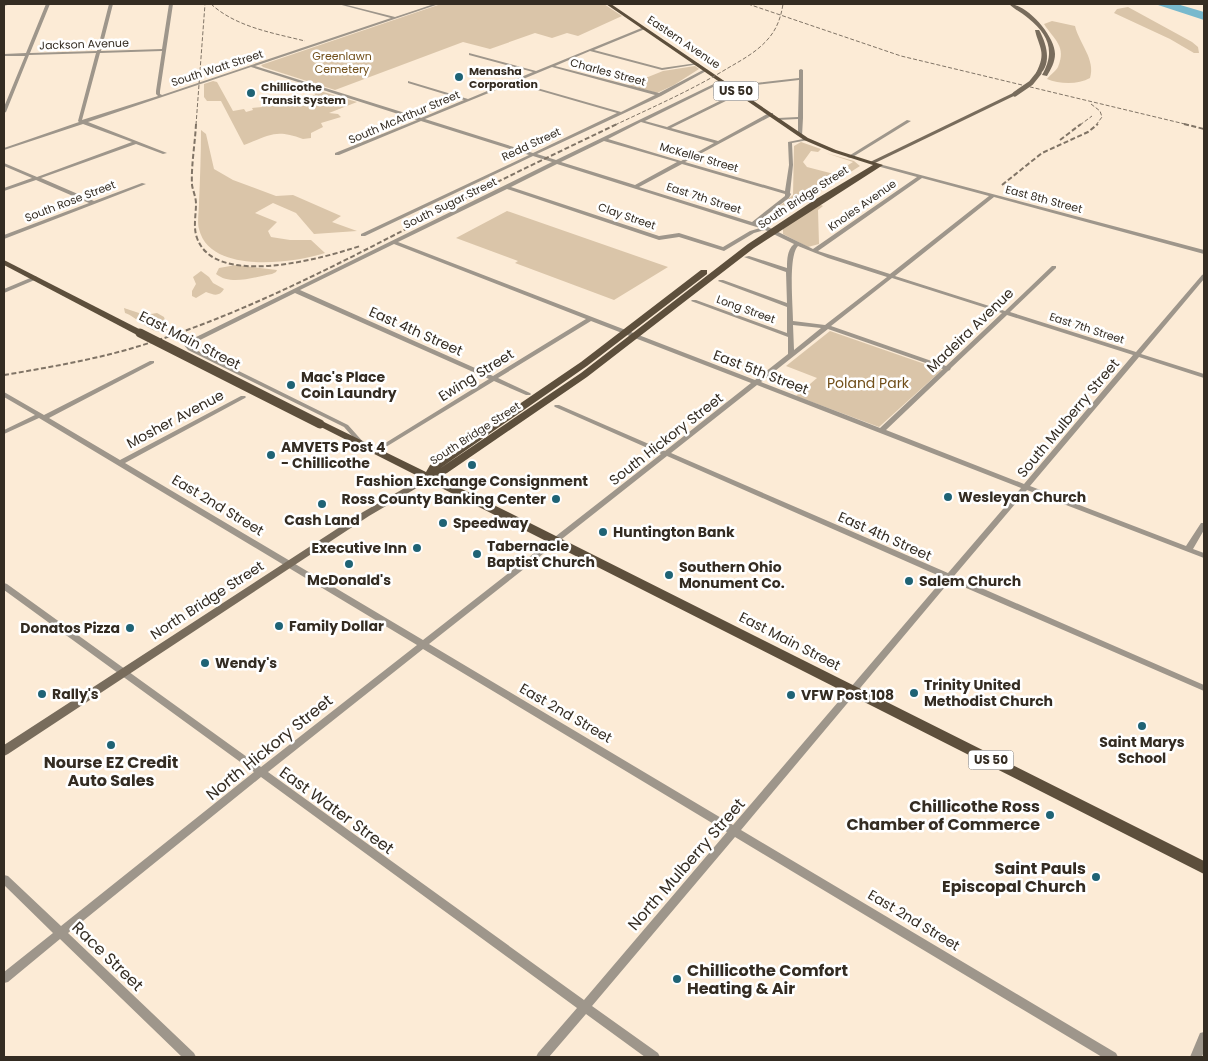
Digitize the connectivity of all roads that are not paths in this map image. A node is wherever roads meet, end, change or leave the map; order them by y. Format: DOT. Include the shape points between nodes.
graph roads {
  1 [pos="9,4"];
  2 [pos="48,4"];
  3 [pos="111,4"];
  4 [pos="171,4"];
  5 [pos="340,4"];
  6 [pos="435,4"];
  7 [pos="608,4"];
  8 [pos="1004,4"];
  9 [pos="1011,4"];
  10 [pos="4,5"];
  11 [pos="394,18"];
  12 [pos="644,28"];
  13 [pos="164,50"];
  14 [pos="589,50"];
  15 [pos="99,52"];
  16 [pos="27,54"];
  17 [pos="470,54"];
  18 [pos="4,55"];
  19 [pos="697,64"];
  20 [pos="251,66"];
  21 [pos="551,66"];
  22 [pos="706,70"];
  23 [pos="801,70"];
  24 [pos="536,72"];
  25 [pos="1042,74"];
  26 [pos="801,78"];
  27 [pos="722,81"];
  28 [pos="409,82"];
  29 [pos="512,82"];
  30 [pos="731,87"];
  31 [pos="739,93"];
  32 [pos="660,95"];
  33 [pos="1018,95"];
  34 [pos="161,96"];
  35 [pos="468,100"];
  36 [pos="4,112"];
  37 [pos="621,113"];
  38 [pos="771,114"];
  39 [pos="801,118"];
  40 [pos="778,119"];
  41 [pos="421,120"];
  42 [pos="641,121"];
  43 [pos="908,121"];
  44 [pos="83,122"];
  45 [pos="789,127"];
  46 [pos="668,128"];
  47 [pos="803,137"];
  48 [pos="603,139"];
  49 [pos="136,142"];
  50 [pos="717,142"];
  51 [pos="790,142"];
  52 [pos="4,149"];
  53 [pos="165,153"];
  54 [pos="337,154"];
  55 [pos="532,155"];
  56 [pos="849,156"];
  57 [pos="556,162"];
  58 [pos="681,162"];
  59 [pos="871,163"];
  60 [pos="4,164"];
  61 [pos="879,165"];
  62 [pos="921,176"];
  63 [pos="35,178"];
  64 [pos="144,184"];
  65 [pos="507,187"];
  66 [pos="635,187"];
  67 [pos="4,190"];
  68 [pos="789,194"];
  69 [pos="994,195"];
  70 [pos="93,203"];
  71 [pos="752,224"];
  72 [pos="770,230"];
  73 [pos="363,235"];
  74 [pos="4,237"];
  75 [pos="393,242"];
  76 [pos="797,244"];
  77 [pos="814,251"];
  78 [pos="1204,252"];
  79 [pos="747,257"];
  80 [pos="4,262"];
  81 [pos="1054,267"];
  82 [pos="789,271"];
  83 [pos="892,276"];
  84 [pos="1204,276"];
  85 [pos="35,278"];
  86 [pos="721,281"];
  87 [pos="294,290"];
  88 [pos="4,291"];
  89 [pos="694,301"];
  90 [pos="790,306"];
  91 [pos="1007,312"];
  92 [pos="590,319"];
  93 [pos="791,323"];
  94 [pos="828,327"];
  95 [pos="628,334"];
  96 [pos="790,336"];
  97 [pos="187,345"];
  98 [pos="791,355"];
  99 [pos="1138,355"];
  100 [pos="152,362"];
  101 [pos="948,369"];
  102 [pos="1204,376"];
  103 [pos="494,379"];
  104 [pos="757,383"];
  105 [pos="4,394"];
  106 [pos="528,394"];
  107 [pos="243,397"];
  108 [pos="557,406"];
  109 [pos="40,417"];
  110 [pos="880,431"];
  111 [pos="4,432"];
  112 [pos="362,444"];
  113 [pos="376,452"];
  114 [pos="667,454"];
  115 [pos="119,464"];
  116 [pos="429,477"];
  117 [pos="1026,487"];
  118 [pos="1204,525"];
  119 [pos="555,541"];
  120 [pos="1188,550"];
  121 [pos="1204,556"];
  122 [pos="288,566"];
  123 [pos="949,578"];
  124 [pos="4,586"];
  125 [pos="424,645"];
  126 [pos="123,672"];
  127 [pos="1204,688"];
  128 [pos="852,691"];
  129 [pos="4,751"];
  130 [pos="261,772"];
  131 [pos="734,831"];
  132 [pos="1204,868"];
  133 [pos="4,879"];
  134 [pos="61,934"];
  135 [pos="4,978"];
  136 [pos="584,1007"];
  137 [pos="1204,1037"];
  138 [pos="190,1057"];
  139 [pos="542,1057"];
  140 [pos="654,1057"];
  141 [pos="1112,1057"];
  142 [pos="1196,1057"];
  1 -- 10 [label="street"];
  2 -- 16 [label="street"];
  3 -- 15 [label="street"];
  4 -- 13 [label="street"];
  5 -- 11 [label="street"];
  6 -- 11 [label="street, South Watt Street"];
  7 -- 12 [label="main road, Eastern Avenue / US 50"];
  8 -- 25 [label="main road" via="1030,23 1042,39 1045,58"];
  9 -- 25 [label="main road, South Bridge Street" via="1039,24 1052,45 1053,59"];
  11 -- 20 [label="street, South Watt Street"];
  12 -- 14 [label="street, South McArthur Street"];
  12 -- 19 [label="main road, Eastern Avenue / US 50"];
  13 -- 15 [label="street, Jackson Avenue"];
  13 -- 34 [label="street" via="158,90"];
  14 -- 19 [label="street" via="662,69"];
  14 -- 21 [label="street, South McArthur Street"];
  15 -- 16 [label="street, Jackson Avenue"];
  15 -- 44 [label="street" via="80,120"];
  16 -- 18 [label="street, Jackson Avenue"];
  16 -- 36 [label="street"];
  17 -- 24 [label="street"];
  19 -- 22 [label="main road, Eastern Avenue / US 50"];
  20 -- 34 [label="street, South Watt Street"];
  20 -- 41 [label="street, East 7th Street"];
  21 -- 24 [label="street, South McArthur Street"];
  21 -- 32 [label="street, Charles Street"];
  22 -- 27 [label="main road, Eastern Avenue / US 50"];
  22 -- 32 [label="street, Redd Street"];
  23 -- 26 [label="street"];
  24 -- 29 [label="street, South McArthur Street"];
  25 -- 33 [label="main road, South Bridge Street"];
  26 -- 30 [label="street"];
  26 -- 39 [label="street"];
  27 -- 30 [label="main road, Eastern Avenue / US 50"];
  27 -- 42 [label="street, South Sugar Street"];
  28 -- 35 [label="street"];
  29 -- 35 [label="street, South McArthur Street"];
  29 -- 37 [label="street"];
  30 -- 31 [label="main road, Eastern Avenue / US 50"];
  31 -- 38 [label="main road, Eastern Avenue / US 50"];
  31 -- 46 [label="street"];
  32 -- 37 [label="street, Redd Street"];
  33 -- 59 [label="main road, South Bridge Street"];
  33 -- 61 [label="main road, South Bridge Street"];
  34 -- 44 [label="street, South Watt Street"];
  35 -- 41 [label="street, South McArthur Street"];
  37 -- 55 [label="street, Redd Street"];
  38 -- 40 [label="main road, Eastern Avenue / US 50"];
  38 -- 50 [label="street"];
  39 -- 40 [label="street"];
  39 -- 47 [label="street"];
  40 -- 45 [label="main road, Eastern Avenue / US 50"];
  41 -- 54 [label="street, South McArthur Street"];
  41 -- 55 [label="street, East 7th Street"];
  42 -- 46 [label="street"];
  42 -- 48 [label="street, South Sugar Street"];
  43 -- 56 [label="street"];
  44 -- 49 [label="street"];
  44 -- 52 [label="street, South Watt Street"];
  45 -- 47 [label="main road, Eastern Avenue / US 50"];
  45 -- 51 [label="street"];
  46 -- 50 [label="street"];
  47 -- 51 [label="street"];
  47 -- 56 [label="main road, Eastern Avenue / US 50"];
  48 -- 57 [label="street, South Sugar Street"];
  48 -- 58 [label="street, McKeller Street"];
  49 -- 53 [label="street"];
  49 -- 63 [label="street"];
  50 -- 58 [label="street"];
  51 -- 68 [label="street"];
  55 -- 57 [label="street, East 7th Street"];
  55 -- 73 [label="street, Redd Street"];
  56 -- 59 [label="main road, Eastern Avenue / US 50"];
  57 -- 65 [label="street, South Sugar Street"];
  57 -- 66 [label="street, East 7th Street"];
  58 -- 66 [label="street"];
  58 -- 68 [label="street, McKeller Street"];
  59 -- 61 [label="main road, Eastern Avenue / US 50"];
  59 -- 72 [label="main road, South Bridge Street" via="831,185"];
  60 -- 63 [label="street"];
  61 -- 62 [label="street, East 8th Street"];
  61 -- 72 [label="main road, South Bridge Street"];
  62 -- 69 [label="street, East 8th Street"];
  62 -- 77 [label="street, Knoles Avenue"];
  63 -- 67 [label="street"];
  63 -- 70 [label="street"];
  64 -- 70 [label="street, South Rose Street"];
  65 -- 72 [label="street, Clay Street" via="659,238 679,235 721,249 752,232"];
  65 -- 75 [label="street, South Sugar Street"];
  66 -- 71 [label="street, East 7th Street"];
  68 -- 71 [label="street"];
  69 -- 78 [label="street, East 8th Street"];
  69 -- 83 [label="street, South Hickory Street"];
  70 -- 74 [label="street, South Rose Street"];
  71 -- 72 [label="street, East 7th Street"];
  72 -- 76 [label="street, East 7th Street"];
  72 -- 95 [label="main road, South Bridge Street"];
  75 -- 87 [label="street, South Sugar Street"];
  75 -- 92 [label="street, East 5th Street"];
  76 -- 77 [label="street, East 7th Street"];
  76 -- 82 [label="street" via="791,253"];
  77 -- 83 [label="street, East 7th Street"];
  79 -- 82 [label="street"];
  80 -- 85 [label="main road, East Main Street"];
  81 -- 91 [label="street, Madeira Avenue"];
  82 -- 90 [label="street"];
  83 -- 91 [label="street, East 7th Street"];
  83 -- 94 [label="street, South Hickory Street"];
  84 -- 99 [label="street, South Mulberry Street"];
  85 -- 88 [label="street"];
  85 -- 112 [label="main road, East Main Street, bridge"];
  86 -- 90 [label="street"];
  87 -- 97 [label="street, South Sugar Street"];
  87 -- 103 [label="street, East 4th Street"];
  89 -- 96 [label="street, Long Street"];
  90 -- 93 [label="street"];
  91 -- 99 [label="street, East 7th Street"];
  91 -- 101 [label="street, Madeira Avenue"];
  92 -- 95 [label="street, East 5th Street"];
  92 -- 103 [label="street, Ewing Street"];
  93 -- 94 [label="street"];
  93 -- 96 [label="street"];
  94 -- 98 [label="street, South Hickory Street"];
  94 -- 101 [label="street"];
  95 -- 104 [label="street, East 5th Street"];
  95 -- 116 [label="main road, South Bridge Street" via="434,467"];
  96 -- 98 [label="street"];
  97 -- 112 [label="street, East Main Street" via="346,426"];
  98 -- 104 [label="street, South Hickory Street"];
  99 -- 102 [label="street, East 7th Street"];
  99 -- 117 [label="street, South Mulberry Street"];
  100 -- 109 [label="street"];
  101 -- 110 [label="street, Madeira Avenue"];
  103 -- 106 [label="street, East 4th Street"];
  103 -- 113 [label="street, Ewing Street"];
  104 -- 110 [label="street, East 5th Street"];
  104 -- 114 [label="street, South Hickory Street"];
  105 -- 109 [label="street, East 2nd Street"];
  107 -- 115 [label="street, Mosher Avenue"];
  108 -- 114 [label="street, East 4th Street"];
  109 -- 111 [label="street"];
  109 -- 115 [label="street, East 2nd Street"];
  110 -- 117 [label="street, East 5th Street"];
  112 -- 113 [label="main road, East Main Street"];
  113 -- 116 [label="main road, East Main Street"];
  114 -- 119 [label="street, South Hickory Street"];
  114 -- 123 [label="street, East 4th Street"];
  115 -- 122 [label="street, East 2nd Street"];
  116 -- 119 [label="main road, East Main Street / US 50"];
  116 -- 122 [label="main road, North Bridge Street"];
  117 -- 120 [label="street, East 5th Street"];
  117 -- 123 [label="street, South Mulberry Street"];
  118 -- 120 [label="street"];
  119 -- 125 [label="street, North Hickory Street"];
  119 -- 128 [label="main road, East Main Street / US 50"];
  120 -- 121 [label="street, East 5th Street"];
  122 -- 125 [label="street, East 2nd Street"];
  122 -- 126 [label="main road, North Bridge Street"];
  123 -- 127 [label="street, East 4th Street"];
  123 -- 128 [label="street, South Mulberry Street"];
  124 -- 126 [label="street, East Water Street"];
  125 -- 130 [label="street, North Hickory Street"];
  125 -- 131 [label="street, East 2nd Street"];
  126 -- 129 [label="main road, North Bridge Street"];
  126 -- 130 [label="street, East Water Street"];
  128 -- 131 [label="street, North Mulberry Street"];
  128 -- 132 [label="main road, East Main Street / US 50"];
  130 -- 134 [label="street, North Hickory Street"];
  130 -- 136 [label="street, East Water Street"];
  131 -- 136 [label="street, North Mulberry Street"];
  131 -- 141 [label="street, East 2nd Street"];
  133 -- 134 [label="street, Race Street"];
  134 -- 135 [label="street, North Hickory Street"];
  134 -- 138 [label="street, Race Street"];
  136 -- 139 [label="street, North Mulberry Street"];
  136 -- 140 [label="street, East Water Street"];
  137 -- 142 [label="street"];
}
